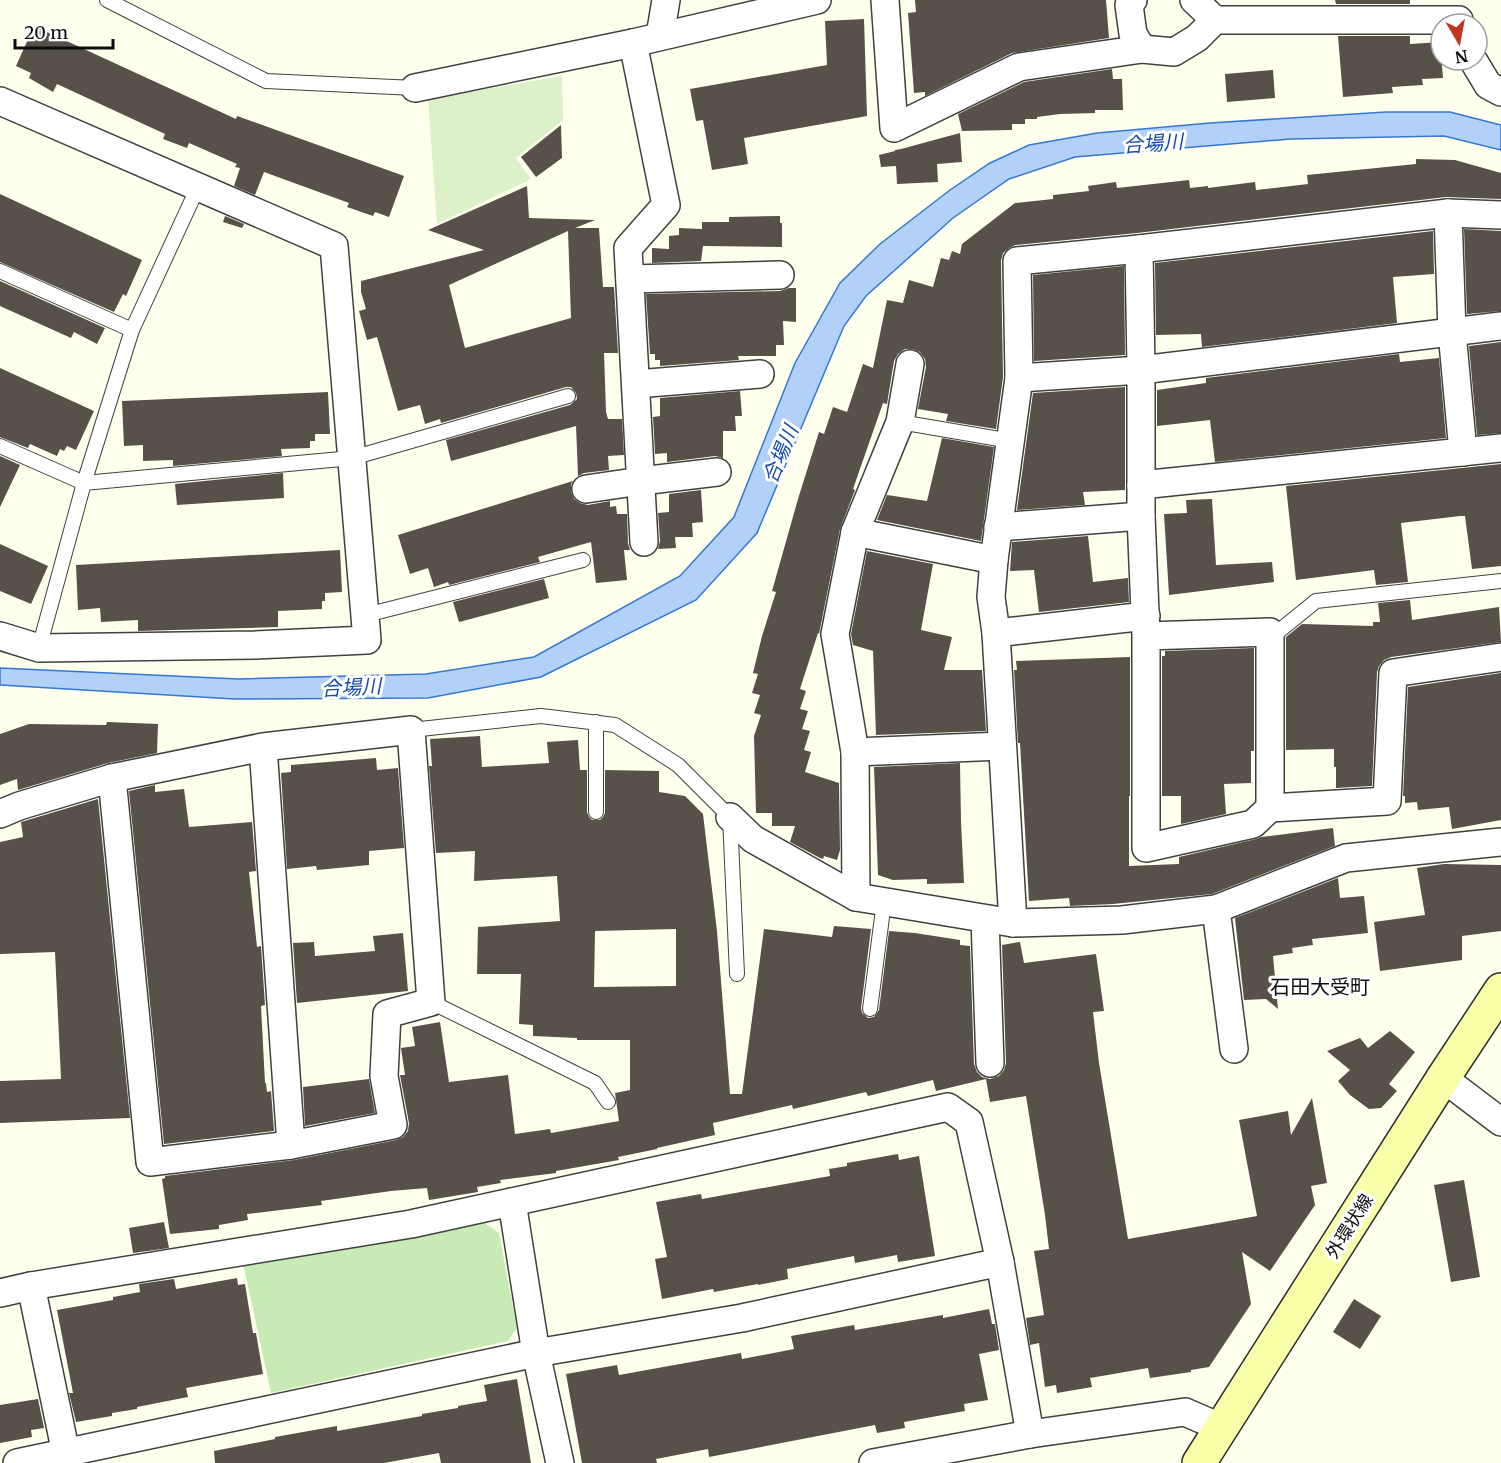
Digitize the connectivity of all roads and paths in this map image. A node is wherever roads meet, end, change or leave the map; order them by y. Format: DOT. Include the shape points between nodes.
graph roads {
  1 [pos="107,0"];
  2 [pos="666,0"];
  3 [pos="817,0"];
  4 [pos="885,0"];
  5 [pos="1133,0"];
  6 [pos="1194,0"];
  7 [pos="1429,16"];
  8 [pos="1215,20"];
  9 [pos="660,36"];
  10 [pos="633,43"];
  11 [pos="1142,49"];
  12 [pos="1480,72"];
  13 [pos="415,88"];
  14 [pos="1501,92"];
  15 [pos="0,101"];
  16 [pos="198,187"];
  17 [pos="1448,213"];
  18 [pos="1501,215"];
  19 [pos="1139,249"];
  20 [pos="0,271"];
  21 [pos="780,275"];
  22 [pos="630,279"];
  23 [pos="1501,326"];
  24 [pos="132,330"];
  25 [pos="1452,332"];
  26 [pos="910,364"];
  27 [pos="1142,370"];
  28 [pos="760,374"];
  29 [pos="1019,378"];
  30 [pos="636,384"];
  31 [pos="568,396"];
  32 [pos="900,422"];
  33 [pos="1011,441"];
  34 [pos="0,446"];
  35 [pos="1501,448"];
  36 [pos="1462,452"];
  37 [pos="352,458"];
  38 [pos="717,472"];
  39 [pos="641,481"];
  40 [pos="84,483"];
  41 [pos="1141,485"];
  42 [pos="586,489"];
  43 [pos="1141,516"];
  44 [pos="998,527"];
  45 [pos="855,532"];
  46 [pos="644,542"];
  47 [pos="583,560"];
  48 [pos="994,560"];
  49 [pos="1501,581"];
  50 [pos="366,615"];
  51 [pos="1146,626"];
  52 [pos="1270,632"];
  53 [pos="996,633"];
  54 [pos="0,636"];
  55 [pos="39,648"];
  56 [pos="1501,657"];
  57 [pos="596,722"];
  58 [pos="411,730"];
  59 [pos="1002,746"];
  60 [pos="263,747"];
  61 [pos="855,752"];
  62 [pos="112,778"];
  63 [pos="1270,808"];
  64 [pos="596,812"];
  65 [pos="0,814"];
  66 [pos="730,817"];
  67 [pos="1501,842"];
  68 [pos="856,897"];
  69 [pos="884,902"];
  70 [pos="1216,909"];
  71 [pos="985,919"];
  72 [pos="1013,923"];
  73 [pos="737,974"];
  74 [pos="1501,990"];
  75 [pos="431,1002"];
  76 [pos="870,1009"];
  77 [pos="1234,1049"];
  78 [pos="990,1064"];
  79 [pos="1443,1078"];
  80 [pos="608,1102"];
  81 [pos="1501,1122"];
  82 [pos="291,1145"];
  83 [pos="512,1202"];
  84 [pos="1000,1262"];
  85 [pos="31,1286"];
  86 [pos="0,1293"];
  87 [pos="536,1353"];
  88 [pos="1222,1428"];
  89 [pos="1030,1434"];
  90 [pos="67,1458"];
  91 [pos="17,1463"];
  92 [pos="560,1463"];
  93 [pos="873,1463"];
  94 [pos="1199,1463"];
  1 -- 13 [label="lane" via="266,81"];
  2 -- 9 [label="street"];
  3 -- 9 [label="street"];
  4 -- 11 [label="street" via="894,128 1019,67"];
  5 -- 11 [label="street" via="1129,6 1133,34"];
  6 -- 8 [label="street"];
  7 -- 8 [label="street"];
  8 -- 11 [label="street" via="1197,38 1174,52"];
  9 -- 10 [label="street"];
  10 -- 13 [label="street"];
  10 -- 22 [label="street" via="666,205 628,248"];
  12 -- 14 [label="street" via="1488,85"];
  15 -- 16 [label="street"];
  16 -- 24 [label="lane"];
  16 -- 37 [label="street" via="334,246"];
  17 -- 18 [label="street"];
  17 -- 19 [label="street"];
  17 -- 25 [label="street"];
  19 -- 27 [label="street"];
  19 -- 29 [label="street" via="1017,261"];
  20 -- 24 [label="lane"];
  21 -- 22 [label="street"];
  22 -- 30 [label="street"];
  23 -- 25 [label="street"];
  24 -- 40 [label="lane"];
  25 -- 27 [label="street"];
  25 -- 36 [label="street"];
  26 -- 32 [label="street"];
  27 -- 29 [label="street"];
  27 -- 41 [label="street"];
  28 -- 30 [label="street"];
  29 -- 33 [label="street"];
  30 -- 39 [label="street"];
  31 -- 37 [label="lane"];
  32 -- 33 [label="lane"];
  32 -- 45 [label="street"];
  33 -- 44 [label="street"];
  34 -- 40 [label="lane"];
  35 -- 36 [label="street"];
  36 -- 41 [label="street"];
  37 -- 40 [label="lane"];
  37 -- 50 [label="street"];
  38 -- 39 [label="street"];
  39 -- 42 [label="street"];
  39 -- 46 [label="street"];
  40 -- 55 [label="lane"];
  41 -- 43 [label="street"];
  43 -- 44 [label="street"];
  43 -- 51 [label="street"];
  44 -- 48 [label="street"];
  45 -- 48 [label="street"];
  45 -- 61 [label="street" via="835,634"];
  47 -- 50 [label="lane"];
  48 -- 53 [label="street" via="991,597"];
  49 -- 52 [label="lane" via="1316,601 1279,631"];
  50 -- 55 [label="street" via="367,640"];
  51 -- 52 [label="street"];
  51 -- 53 [label="street"];
  51 -- 63 [label="street" via="1146,848 1253,824"];
  52 -- 63 [label="street"];
  53 -- 59 [label="street"];
  54 -- 55 [label="street"];
  56 -- 63 [label="street" via="1393,673 1387,801"];
  57 -- 58 [label="lane" via="541,716"];
  57 -- 64 [label="lane"];
  57 -- 66 [label="lane" via="615,725 678,765"];
  58 -- 60 [label="street"];
  58 -- 75 [label="street"];
  59 -- 61 [label="street"];
  59 -- 72 [label="street"];
  60 -- 62 [label="street"];
  60 -- 82 [label="street"];
  61 -- 68 [label="street"];
  62 -- 65 [label="street"];
  62 -- 82 [label="street" via="150,1162"];
  66 -- 68 [label="street" via="753,839"];
  66 -- 73 [label="lane"];
  67 -- 70 [label="street" via="1346,858"];
  68 -- 69 [label="street"];
  69 -- 71 [label="street"];
  69 -- 76 [label="lane"];
  70 -- 72 [label="street" via="1122,920"];
  70 -- 77 [label="street"];
  71 -- 72 [label="street"];
  71 -- 78 [label="street"];
  74 -- 79 [label="street, 外環状線"];
  75 -- 80 [label="lane" via="596,1083"];
  75 -- 82 [label="street" via="387,1014 384,1076 393,1125"];
  79 -- 81 [label="street"];
  79 -- 88 [label="street, 外環状線"];
  83 -- 84 [label="street" via="948,1107 969,1122"];
  83 -- 85 [label="street" via="411,1224"];
  83 -- 87 [label="street"];
  84 -- 87 [label="street" via="742,1318"];
  84 -- 89 [label="street"];
  85 -- 86 [label="street"];
  85 -- 90 [label="street"];
  87 -- 90 [label="street"];
  87 -- 92 [label="street"];
  88 -- 89 [label="street" via="1185,1412"];
  88 -- 94 [label="street, 外環状線"];
  89 -- 93 [label="street"];
  90 -- 91 [label="street"];
}
